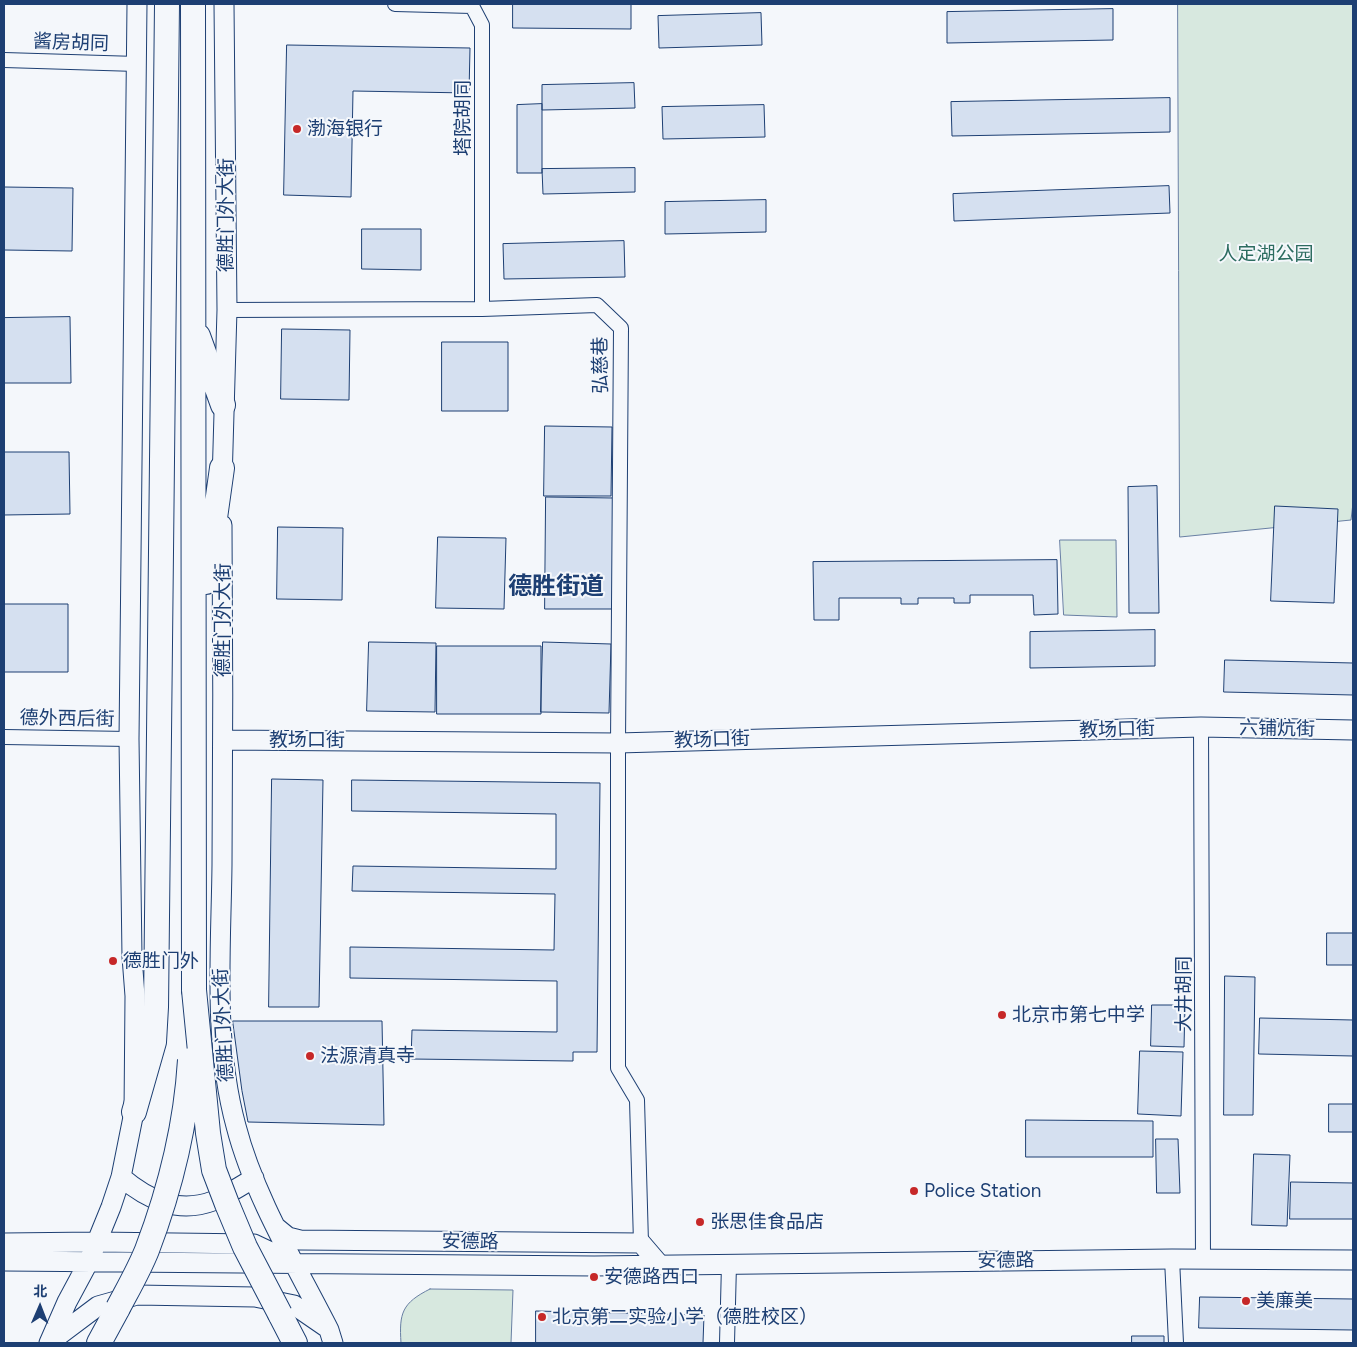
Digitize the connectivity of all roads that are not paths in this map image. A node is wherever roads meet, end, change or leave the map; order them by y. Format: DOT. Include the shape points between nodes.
graph roads {
  1 [pos="137,4"];
  2 [pos="166,4"];
  3 [pos="193,4"];
  4 [pos="224,4"];
  5 [pos="395,4"];
  6 [pos="4,60"];
  7 [pos="137,64"];
  8 [pos="482,309"];
  9 [pos="227,310"];
  10 [pos="192,318"];
  11 [pos="223,405"];
  12 [pos="222,468"];
  13 [pos="195,661"];
  14 [pos="1201,727"];
  15 [pos="1353,730"];
  16 [pos="4,737"];
  17 [pos="129,739"];
  18 [pos="223,740"];
  19 [pos="618,743"];
  20 [pos="194,990"];
  21 [pos="134,1112"];
  22 [pos="121,1177"];
  23 [pos="254,1178"];
  24 [pos="276,1227"];
  25 [pos="96,1242"];
  26 [pos="4,1243"];
  27 [pos="641,1243"];
  28 [pos="1172,1259"];
  29 [pos="1204,1260"];
  30 [pos="1353,1260"];
  31 [pos="4,1261"];
  32 [pos="89,1261"];
  33 [pos="296,1264"];
  34 [pos="659,1264"];
  35 [pos="729,1264"];
  36 [pos="331,1336"];
  37 [pos="50,1343"];
  38 [pos="99,1343"];
  39 [pos="295,1343"];
  40 [pos="727,1343"];
  41 [pos="1176,1343"];
  1 -- 7 [label="street"];
  2 -- 21 [label="highway" via="156,1007 154,1042"];
  3 -- 10 [label="highway, 德胜门外大街"];
  4 -- 9 [label="street, 德胜门外大街"];
  5 -- 8 [label="street, 塔院胡同" via="472,6 482,25"];
  6 -- 7 [label="street, 酱房胡同"];
  7 -- 17 [label="street"];
  8 -- 9 [label="street, 弘慈巷"];
  8 -- 19 [label="street, 弘慈巷" via="597,306 621,328"];
  9 -- 11 [label="street, 德胜门外大街"];
  10 -- 11 [label="highway"];
  10 -- 13 [label="highway, 德胜门外大街"];
  11 -- 12 [label="street, 德胜门外大街"];
  12 -- 13 [label="highway"];
  12 -- 18 [label="street, 德胜门外大街"];
  13 -- 20 [label="highway, 德胜门外大街"];
  14 -- 15 [label="street, 六铺炕街"];
  14 -- 19 [label="street, 教场口街"];
  14 -- 29 [label="street, 大井胡同"];
  16 -- 17 [label="street, 德外西后街"];
  17 -- 21 [label="street" via="135,996"];
  18 -- 19 [label="street, 教场口街"];
  18 -- 23 [label="street, 德胜门外大街" via="220,1005 225,1074 236,1128"];
  19 -- 27 [label="street, 弘慈巷" via="618,1068 637,1100"];
  20 -- 38 [label="highway, bridge" via="182,1129 167,1192 146,1251"];
  20 -- 39 [label="highway, bridge" via="214,1170 246,1247"];
  21 -- 22 [label="street"];
  22 -- 23 [label="street" via="157,1201 198,1206"];
  22 -- 25 [label="street"];
  23 -- 24 [label="street, 德胜门外大街"];
  24 -- 27 [label="street, 安德路" via="288,1237 300,1240"];
  24 -- 33 [label="street, 德胜门外大街"];
  25 -- 26 [label="street"];
  25 -- 32 [label="street"];
  25 -- 33 [label="street" via="254,1244"];
  27 -- 34 [label="street"];
  28 -- 29 [label="street, 安德路"];
  28 -- 35 [label="street, 安德路"];
  28 -- 41 [label="street"];
  29 -- 30 [label="street, 安德路"];
  31 -- 32 [label="street, 安德路"];
  32 -- 33 [label="street, 安德路"];
  32 -- 37 [label="street"];
  33 -- 34 [label="street, 安德路"];
  33 -- 36 [label="street, 德胜门外大街"];
  34 -- 35 [label="street, 安德路"];
  35 -- 40 [label="street"];
  36 -- 37 [label="street" via="294,1305 255,1296 137,1295 98,1306"];
}
